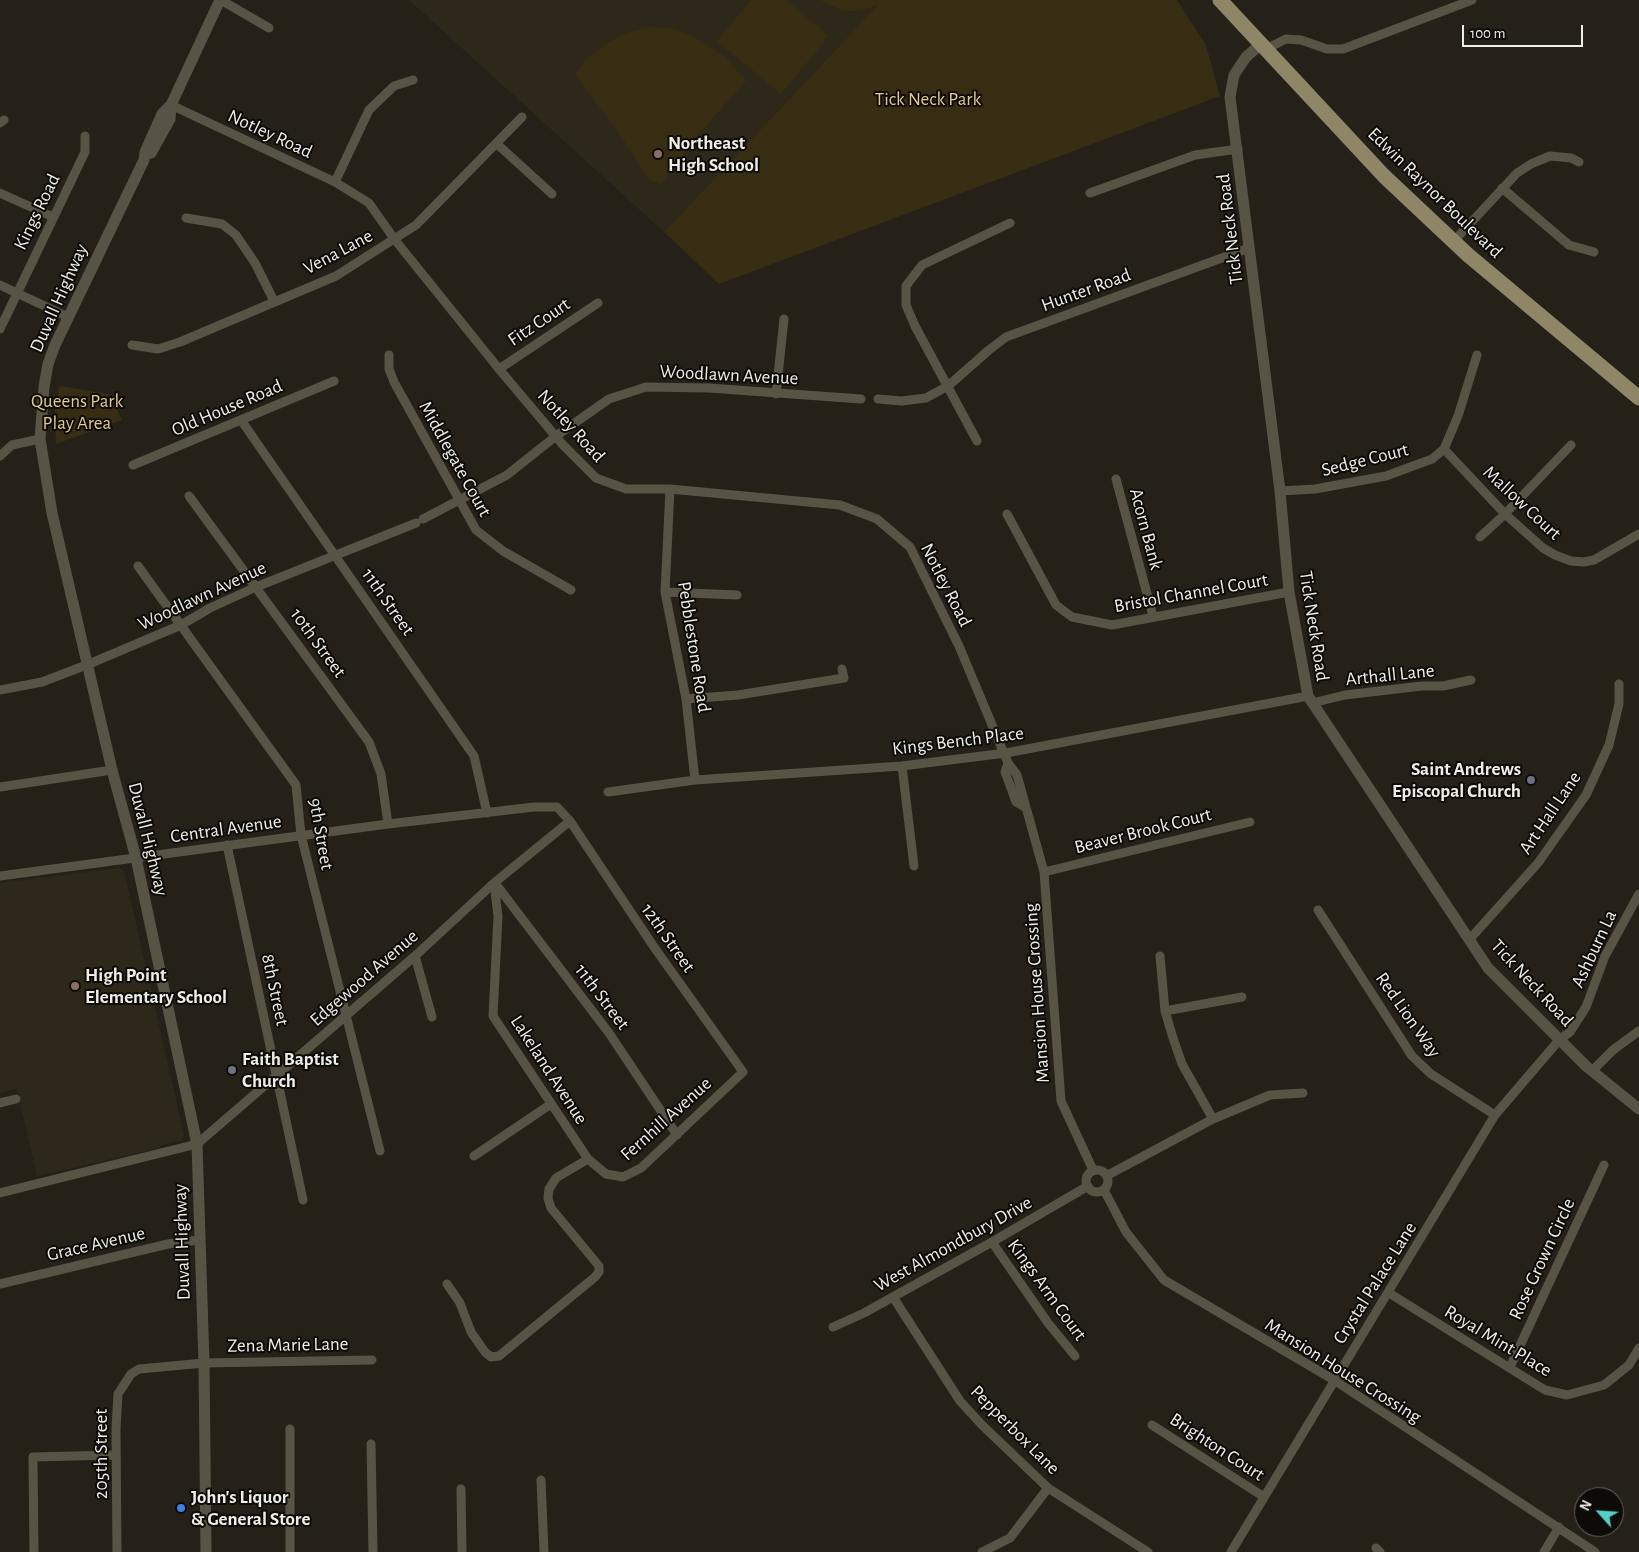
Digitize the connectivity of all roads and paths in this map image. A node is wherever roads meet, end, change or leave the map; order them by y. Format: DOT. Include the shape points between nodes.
graph roads {
  1 [pos="221,0"];
  2 [pos="1220,0"];
  3 [pos="1472,0"];
  4 [pos="269,28"];
  5 [pos="1263,47"];
  6 [pos="413,80"];
  7 [pos="171,105"];
  8 [pos="522,117"];
  9 [pos="85,136"];
  10 [pos="497,144"];
  11 [pos="1238,149"];
  12 [pos="1579,162"];
  13 [pos="335,182"];
  14 [pos="1502,188"];
  15 [pos="0,193"];
  16 [pos="1090,193"];
  17 [pos="552,194"];
  18 [pos="53,217"];
  19 [pos="186,218"];
  20 [pos="1010,223"];
  21 [pos="395,240"];
  22 [pos="1453,242"];
  23 [pos="1249,248"];
  24 [pos="1594,252"];
  25 [pos="0,285"];
  26 [pos="16,291"];
  27 [pos="274,301"];
  28 [pos="598,303"];
  29 [pos="68,317"];
  30 [pos="784,319"];
  31 [pos="0,329"];
  32 [pos="132,344"];
  33 [pos="389,355"];
  34 [pos="1477,355"];
  35 [pos="499,369"];
  36 [pos="334,381"];
  37 [pos="948,386"];
  38 [pos="776,394"];
  39 [pos="1639,398"];
  40 [pos="861,399"];
  41 [pos="878,399"];
  42 [pos="241,420"];
  43 [pos="556,436"];
  44 [pos="40,439"];
  45 [pos="977,440"];
  46 [pos="1571,445"];
  47 [pos="1444,449"];
  48 [pos="0,456"];
  49 [pos="132,465"];
  50 [pos="1116,479"];
  51 [pos="670,490"];
  52 [pos="1280,492"];
  53 [pos="189,496"];
  54 [pos="460,501"];
  55 [pos="1007,514"];
  56 [pos="1505,514"];
  57 [pos="1639,534"];
  58 [pos="1480,537"];
  59 [pos="336,556"];
  60 [pos="138,566"];
  61 [pos="256,587"];
  62 [pos="571,590"];
  63 [pos="665,592"];
  64 [pos="1289,592"];
  65 [pos="737,595"];
  66 [pos="1153,616"];
  67 [pos="181,625"];
  68 [pos="89,664"];
  69 [pos="842,669"];
  70 [pos="1471,680"];
  71 [pos="1619,684"];
  72 [pos="0,690"];
  73 [pos="686,699"];
  74 [pos="1310,700"];
  75 [pos="1006,753"];
  76 [pos="902,766"];
  77 [pos="112,770"];
  78 [pos="695,780"];
  79 [pos="0,787"];
  80 [pos="608,792"];
  81 [pos="487,812"];
  82 [pos="570,821"];
  83 [pos="1250,822"];
  84 [pos="388,824"];
  85 [pos="301,835"];
  86 [pos="227,845"];
  87 [pos="136,858"];
  88 [pos="914,866"];
  89 [pos="1044,872"];
  90 [pos="0,876"];
  91 [pos="494,883"];
  92 [pos="1639,894"];
  93 [pos="1318,910"];
  94 [pos="1469,940"];
  95 [pos="415,956"];
  96 [pos="1160,956"];
  97 [pos="1242,997"];
  98 [pos="1165,1011"];
  99 [pos="347,1015"];
  100 [pos="432,1018"];
  101 [pos="1639,1032"];
  102 [pos="1560,1039"];
  103 [pos="1592,1071"];
  104 [pos="743,1072"];
  105 [pos="277,1075"];
  106 [pos="1303,1093"];
  107 [pos="16,1100"];
  108 [pos="0,1103"];
  109 [pos="551,1104"];
  110 [pos="1639,1108"];
  111 [pos="1495,1115"];
  112 [pos="1213,1119"];
  113 [pos="677,1134"];
  114 [pos="197,1144"];
  115 [pos="380,1151"];
  116 [pos="474,1156"];
  117 [pos="588,1159"];
  118 [pos="1604,1165"];
  119 [pos="1093,1170"];
  120 [pos="606,1174"];
  121 [pos="1108,1176"];
  122 [pos="1088,1186"];
  123 [pos="1104,1190"];
  124 [pos="0,1193"];
  125 [pos="303,1200"];
  126 [pos="199,1240"];
  127 [pos="992,1242"];
  128 [pos="0,1284"];
  129 [pos="447,1284"];
  130 [pos="1389,1294"];
  131 [pos="893,1297"];
  132 [pos="833,1327"];
  133 [pos="1639,1348"];
  134 [pos="1075,1356"];
  135 [pos="372,1360"];
  136 [pos="204,1363"];
  137 [pos="1510,1367"];
  138 [pos="1334,1380"];
  139 [pos="1152,1425"];
  140 [pos="290,1428"];
  141 [pos="371,1444"];
  142 [pos="116,1455"];
  143 [pos="540,1480"];
  144 [pos="1048,1488"];
  145 [pos="462,1489"];
  146 [pos="1264,1497"];
  147 [pos="1559,1527"];
  148 [pos="34,1552"];
  149 [pos="117,1552"];
  150 [pos="206,1552"];
  151 [pos="290,1552"];
  152 [pos="373,1552"];
  153 [pos="462,1552"];
  154 [pos="544,1552"];
  155 [pos="982,1552"];
  156 [pos="1148,1552"];
  157 [pos="1231,1552"];
  158 [pos="1544,1552"];
  159 [pos="1595,1552"];
  1 -- 4 [label="street"];
  1 -- 7 [label="street, Duvall Highway"];
  2 -- 5 [label="main road, Edwin Raynor Boulevard"];
  3 -- 5 [label="street" via="1343,49 1327,49 1302,40 1286,39"];
  5 -- 11 [label="street, Tick Neck Road" via="1240,65 1230,86"];
  5 -- 22 [label="main road, Edwin Raynor Boulevard" via="1384,176"];
  6 -- 13 [label="street" via="394,86 370,110"];
  7 -- 13 [label="street, Notley Road"];
  7 -- 29 [label="street, Duvall Highway" via="170,119 153,151 144,160"];
  8 -- 10 [label="street, Vena Lane"];
  9 -- 18 [label="street, Kings Road" via="85,152"];
  10 -- 17 [label="street"];
  10 -- 21 [label="street, Vena Lane" via="416,225"];
  11 -- 16 [label="street" via="1195,155"];
  11 -- 23 [label="street, Tick Neck Road"];
  12 -- 14 [label="street" via="1550,156 1517,173"];
  13 -- 21 [label="street, Notley Road" via="369,203"];
  14 -- 22 [label="street"];
  14 -- 24 [label="street" via="1569,245"];
  15 -- 18 [label="street"];
  18 -- 26 [label="street, Kings Road"];
  19 -- 27 [label="street" via="222,224 236,235"];
  20 -- 37 [label="street" via="922,265 906,286 906,305"];
  21 -- 27 [label="street, Vena Lane" via="336,276"];
  21 -- 35 [label="street, Notley Road"];
  22 -- 39 [label="main road, Edwin Raynor Boulevard"];
  23 -- 37 [label="street, Hunter Road" via="1006,337"];
  23 -- 52 [label="street, Tick Neck Road"];
  25 -- 26 [label="street"];
  26 -- 29 [label="street"];
  26 -- 31 [label="street, Kings Road"];
  27 -- 32 [label="street, Vena Lane" via="158,349"];
  28 -- 35 [label="street, Fitz Court"];
  29 -- 44 [label="street, Duvall Highway" via="48,364"];
  30 -- 38 [label="street"];
  33 -- 54 [label="street, Middlegate Court" via="389,369 394,382"];
  34 -- 47 [label="street"];
  35 -- 43 [label="street, Notley Road"];
  36 -- 42 [label="street, Old House Road"];
  37 -- 41 [label="street" via="926,398"];
  37 -- 45 [label="street"];
  38 -- 40 [label="street, Woodlawn Avenue"];
  38 -- 43 [label="street, Woodlawn Avenue" via="646,387 609,399"];
  42 -- 49 [label="street, Old House Road"];
  42 -- 59 [label="street, 11th Street"];
  43 -- 51 [label="street, Notley Road" via="596,478 626,489"];
  43 -- 54 [label="street, Woodlawn Avenue" via="507,475"];
  44 -- 48 [label="street" via="12,445"];
  44 -- 68 [label="street, Duvall Highway" via="52,513"];
  46 -- 56 [label="street"];
  47 -- 52 [label="street, Sedge Court" via="1432,459 1386,476"];
  47 -- 56 [label="street, Mallow Court"];
  50 -- 66 [label="street, Acorn Bank"];
  51 -- 63 [label="street, Pebblestone Road"];
  51 -- 75 [label="street, Notley Road" via="840,505 877,519 910,547 960,646"];
  52 -- 64 [label="street, Tick Neck Road"];
  53 -- 61 [label="street, 10th Street"];
  54 -- 59 [label="street, Woodlawn Avenue"];
  54 -- 62 [label="street, Middlegate Court" via="476,530 483,536 503,552"];
  55 -- 66 [label="street, Bristol Channel Court" via="1056,605 1072,617 1112,625"];
  56 -- 57 [label="street, Mallow Court" via="1543,548 1571,561 1594,560"];
  56 -- 58 [label="street"];
  59 -- 61 [label="street, Woodlawn Avenue"];
  59 -- 81 [label="street, 11th Street" via="474,756"];
  60 -- 67 [label="street, 9th Street"];
  61 -- 67 [label="street, Woodlawn Avenue"];
  61 -- 84 [label="street, 10th Street" via="369,742 380,774"];
  63 -- 65 [label="street"];
  63 -- 73 [label="street, Pebblestone Road"];
  64 -- 66 [label="street, Bristol Channel Court"];
  64 -- 74 [label="street, Tick Neck Road"];
  67 -- 68 [label="street, Woodlawn Avenue"];
  67 -- 85 [label="street, 9th Street" via="296,785"];
  68 -- 72 [label="street, Woodlawn Avenue" via="42,682"];
  68 -- 77 [label="street, Duvall Highway"];
  69 -- 73 [label="street" via="844,678 738,695"];
  70 -- 74 [label="street, Arthall Lane" via="1443,686"];
  71 -- 94 [label="street, Art Hall Lane" via="1619,704 1609,745 1586,795 1538,863"];
  73 -- 78 [label="street, Pebblestone Road"];
  74 -- 75 [label="street, Kings Bench Place"];
  74 -- 94 [label="street, Tick Neck Road"];
  75 -- 76 [label="street, Kings Bench Place"];
  75 -- 89 [label="street, Mansion House Crossing" via="1008,763 1005,772 1016,802 1026,808"];
  76 -- 78 [label="street, Kings Bench Place"];
  76 -- 88 [label="street"];
  77 -- 79 [label="street"];
  77 -- 87 [label="street, Duvall Highway"];
  78 -- 80 [label="street, Kings Bench Place"];
  81 -- 82 [label="street, Central Avenue" via="558,807"];
  81 -- 84 [label="street, Central Avenue"];
  82 -- 91 [label="street, Edgewood Avenue"];
  82 -- 104 [label="street, 12th Street"];
  83 -- 89 [label="street, Beaver Brook Court"];
  84 -- 85 [label="street, Central Avenue"];
  85 -- 86 [label="street, Central Avenue"];
  85 -- 99 [label="street, 9th Street"];
  86 -- 87 [label="street, Central Avenue"];
  86 -- 105 [label="street, 8th Street"];
  87 -- 90 [label="street, Central Avenue"];
  87 -- 114 [label="street, Duvall Highway"];
  89 -- 119 [label="street, Mansion House Crossing" via="1061,1101"];
  91 -- 95 [label="street, Edgewood Avenue"];
  91 -- 109 [label="street, Lakeland Avenue" via="498,916 493,1016"];
  91 -- 113 [label="street, 11th Street" via="609,1033"];
  92 -- 102 [label="street, Ashburn La" via="1605,956 1586,1007 1570,1032"];
  93 -- 111 [label="street, Red Lion Way" via="1412,1056 1431,1074"];
  94 -- 102 [label="street, Tick Neck Road" via="1488,968"];
  95 -- 99 [label="street, Edgewood Avenue"];
  95 -- 100 [label="street"];
  96 -- 98 [label="street"];
  97 -- 98 [label="street"];
  98 -- 112 [label="street" via="1182,1064"];
  99 -- 105 [label="street, Edgewood Avenue"];
  99 -- 115 [label="street, 9th Street"];
  101 -- 103 [label="street" via="1613,1050"];
  102 -- 103 [label="street, Tick Neck Road"];
  102 -- 111 [label="street, Crystal Palace Lane"];
  103 -- 110 [label="street, Tick Neck Road"];
  104 -- 113 [label="street, Fernhill Avenue"];
  105 -- 114 [label="street, Edgewood Avenue"];
  105 -- 125 [label="street, 8th Street"];
  106 -- 112 [label="street" via="1270,1095"];
  107 -- 108 [label="street"];
  109 -- 116 [label="street"];
  109 -- 117 [label="street, Lakeland Avenue"];
  111 -- 130 [label="street, Crystal Palace Lane"];
  112 -- 121 [label="street"];
  113 -- 120 [label="street, Fernhill Avenue" via="641,1168 623,1177"];
  114 -- 124 [label="street, Edgewood Avenue"];
  114 -- 126 [label="street, Duvall Highway"];
  117 -- 120 [label="street, Lakeland Avenue"];
  117 -- 129 [label="street" via="556,1178 548,1198 551,1208 599,1266 595,1277 499,1356 491,1357 471,1332 460,1303"];
  118 -- 137 [label="street, Rose Grown Circle"];
  119 -- 121 [label="street" via="1100,1170"];
  119 -- 122 [label="street" via="1086,1179"];
  121 -- 123 [label="street"];
  122 -- 123 [label="street" via="1093,1191"];
  122 -- 127 [label="street, West Almondbury Drive"];
  123 -- 138 [label="street, Mansion House Crossing" via="1126,1232 1164,1280"];
  126 -- 128 [label="street, Grace Avenue" via="168,1244"];
  126 -- 136 [label="street, Duvall Highway"];
  127 -- 131 [label="street, West Almondbury Drive"];
  127 -- 134 [label="street, Kings Arm Court"];
  130 -- 137 [label="street, Royal Mint Place"];
  130 -- 138 [label="street, Crystal Palace Lane"];
  131 -- 132 [label="street, West Almondbury Drive"];
  131 -- 144 [label="street, Pepperbox Lane" via="960,1401"];
  133 -- 137 [label="street, Royal Mint Place" via="1629,1365 1604,1385 1567,1395 1546,1390"];
  135 -- 136 [label="street, Zena Marie Lane"];
  136 -- 142 [label="street, 205th Street" via="139,1369 131,1374 118,1394"];
  136 -- 150 [label="street, Duvall Highway"];
  138 -- 146 [label="street, Crystal Palace Lane"];
  138 -- 147 [label="street, Mansion House Crossing"];
  139 -- 146 [label="street, Brighton Court"];
  140 -- 151 [label="street"];
  141 -- 152 [label="street"];
  142 -- 148 [label="street" via="33,1456"];
  142 -- 149 [label="street, 205th Street"];
  143 -- 154 [label="street"];
  144 -- 155 [label="street" via="1010,1538"];
  144 -- 156 [label="street, Pepperbox Lane"];
  145 -- 153 [label="street"];
  146 -- 157 [label="street, Crystal Palace Lane"];
  147 -- 158 [label="street"];
  147 -- 159 [label="street, Mansion House Crossing"];
}
